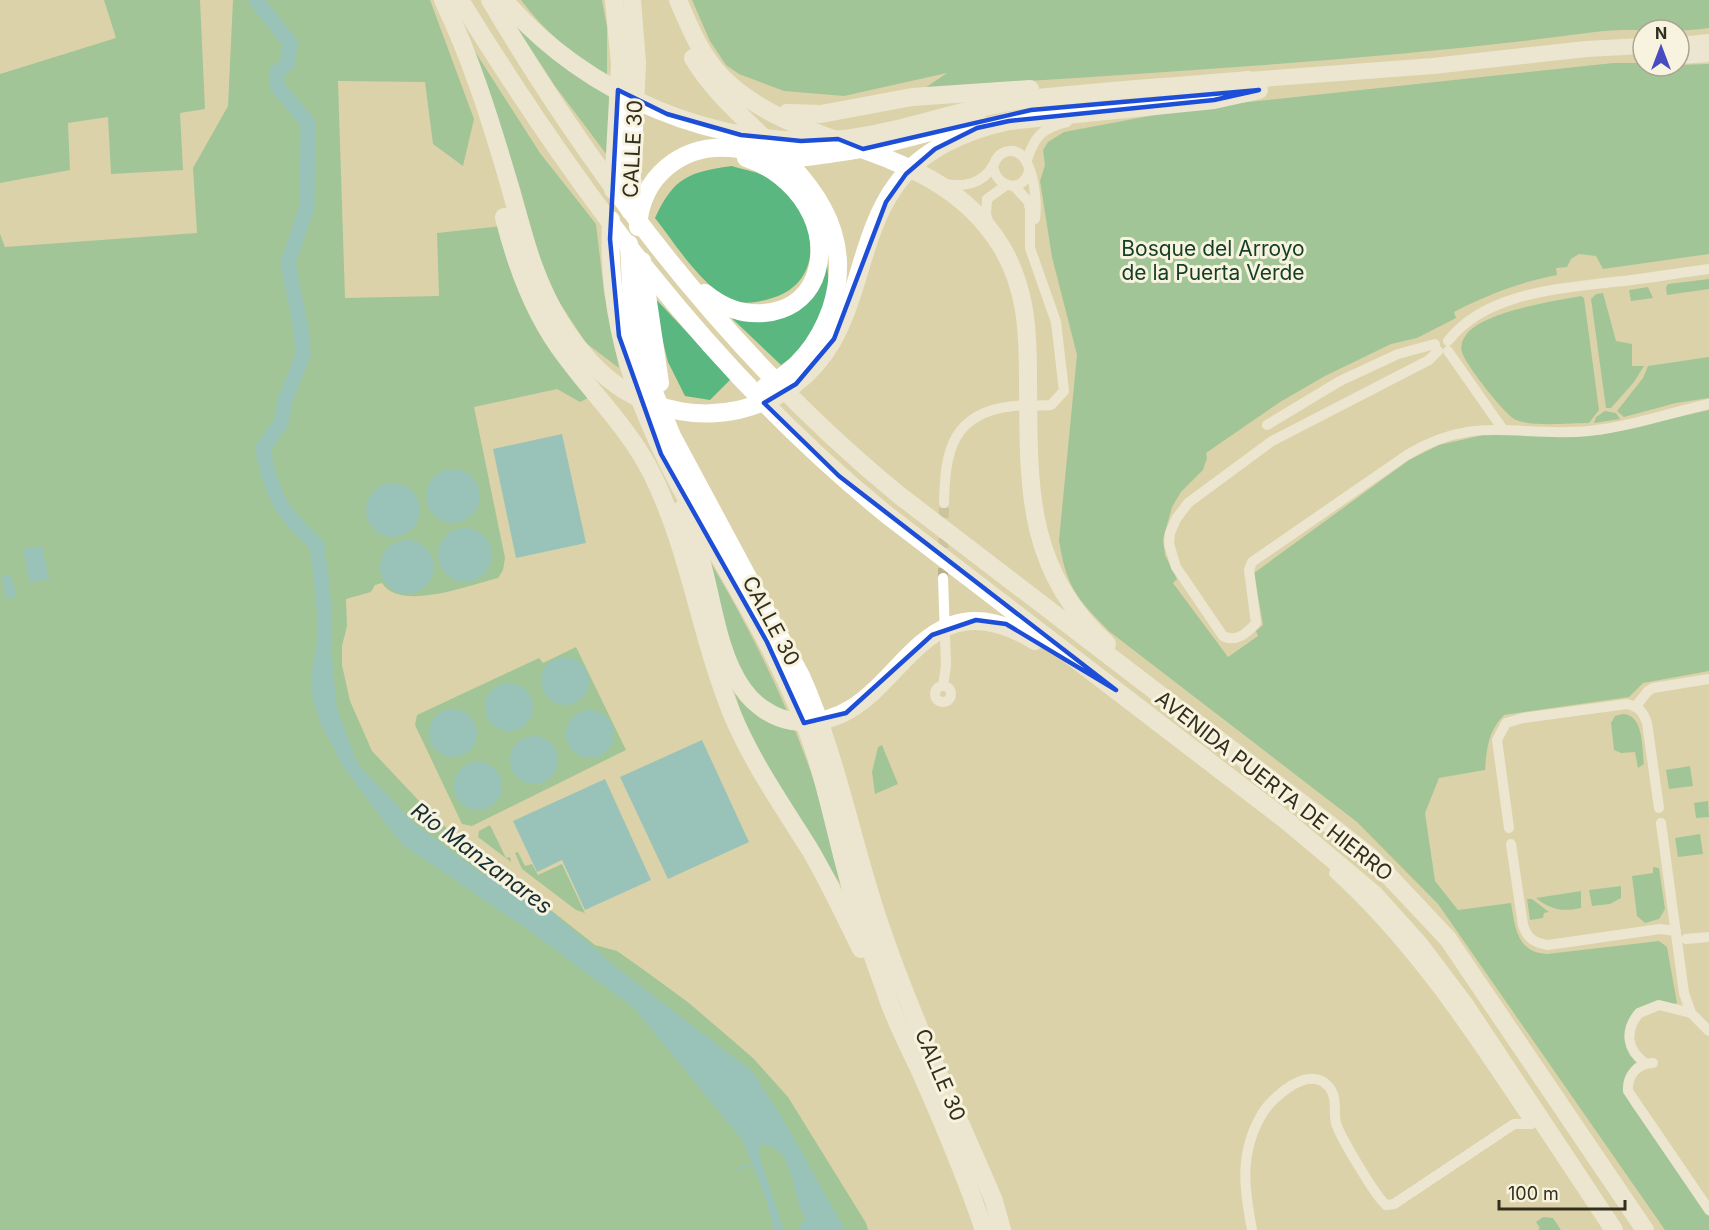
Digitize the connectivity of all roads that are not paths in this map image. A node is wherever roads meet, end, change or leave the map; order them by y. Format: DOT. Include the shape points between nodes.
graph roads {
  1 [pos="441,0"];
  2 [pos="460,0"];
  3 [pos="490,0"];
  4 [pos="504,0"];
  5 [pos="513,0"];
  6 [pos="614,0"];
  7 [pos="632,0"];
  8 [pos="668,0"];
  9 [pos="678,0"];
  10 [pos="542,37"];
  11 [pos="1709,42"];
  12 [pos="1691,44"];
  13 [pos="1631,47"];
  14 [pos="1709,54"];
  15 [pos="1691,55"];
  16 [pos="1631,57"];
  17 [pos="1253,85"];
  18 [pos="1170,104"];
  19 [pos="762,107"];
  20 [pos="1028,165"];
  21 [pos="993,166"];
  22 [pos="940,183"];
  23 [pos="1009,186"];
  24 [pos="1001,246"];
  25 [pos="1033,261"];
  26 [pos="1709,269"];
  27 [pos="681,272"];
  28 [pos="1442,347"];
  29 [pos="597,362"];
  30 [pos="660,383"];
  31 [pos="1709,404"];
  32 [pos="1268,425"];
  33 [pos="1502,428"];
  34 [pos="661,454"];
  35 [pos="944,503"];
  36 [pos="943,579"];
  37 [pos="801,676"];
  38 [pos="1709,679"];
  39 [pos="943,686"];
  40 [pos="1116,690"];
  41 [pos="1636,706"];
  42 [pos="1212,736"];
  43 [pos="1659,808"];
  44 [pos="1288,822"];
  45 [pos="1661,823"];
  46 [pos="1509,828"];
  47 [pos="1511,844"];
  48 [pos="1334,873"];
  49 [pos="1676,932"];
  50 [pos="1709,937"];
  51 [pos="1686,939"];
  52 [pos="887,998"];
  53 [pos="1690,1013"];
  54 [pos="1709,1031"];
  55 [pos="1522,1124"];
  56 [pos="1572,1168"];
  57 [pos="994,1201"];
  58 [pos="1709,1210"];
  59 [pos="977,1225"];
  60 [pos="1002,1230"];
  61 [pos="1013,1230"];
  62 [pos="1252,1230"];
  63 [pos="1614,1230"];
  64 [pos="1645,1230"];
  1 -- 29 [label="highway" via="469,56 508,182 550,288"];
  1 -- 52 [label="highway" via="479,111 507,227 530,295 554,340 626,432 652,474 677,533 733,716"];
  2 -- 40 [label="highway, AVENIDA PUERTA DE HIERRO" via="534,118 588,194 731,369 839,476"];
  3 -- 27 [label="highway" via="519,50 595,161"];
  4 -- 10 [label="highway"];
  5 -- 10 [label="highway"];
  6 -- 34 [label="highway, CALLE 30" via="620,64 610,239 612,288 632,382"];
  7 -- 37 [label="highway, CALLE 30" via="637,63 629,281 641,354 672,436"];
  8 -- 29 [label="highway" via="684,42 708,81 789,160 822,209 836,261 834,300 810,351 786,374 746,396 721,401 683,401 660,394"];
  9 -- 19 [label="highway" via="692,35 712,66"];
  10 -- 17 [label="highway" via="586,72 667,114 741,135 801,141 855,137 1021,100"];
  11 -- 12 [label="main road"];
  13 -- 17 [label="main road"];
  14 -- 15 [label="main road"];
  16 -- 17 [label="main road" via="1435,76"];
  17 -- 18 [label="highway" via="1214,100"];
  17 -- 19 [label="highway" via="1210,79 961,93 806,115"];
  17 -- 30 [label="highway" via="1031,110 886,144 805,157 778,157 731,148 682,156 658,173 639,219 639,291"];
  18 -- 20 [label="street" via="1115,117 1059,124 1033,141"];
  18 -- 29 [label="highway" via="1038,116 977,128 935,149 906,174 886,202 834,339 817,363 777,396 722,414 664,409 623,390"];
  19 -- 22 [label="highway" via="905,164"];
  20 -- 21 [label="street" via="1012,151 996,158"];
  20 -- 23 [label="street" via="1026,179"];
  20 -- 25 [label="street" via="1037,202"];
  21 -- 22 [label="street" via="973,184 961,187"];
  21 -- 23 [label="street" via="998,181"];
  22 -- 24 [label="highway" via="973,211"];
  23 -- 24 [label="street" via="992,193 985,207 987,220"];
  23 -- 25 [label="street" via="1028,201"];
  24 -- 42 [label="highway" via="1024,304 1028,327 1029,474 1035,523 1057,581 1101,639 1188,708"];
  25 -- 35 [label="street" via="1056,322 1064,391 1051,405 994,410 961,430 947,454"];
  26 -- 28 [label="street" via="1537,293 1471,318"];
  27 -- 30 [label="highway" via="712,298 734,310 758,314 783,309 803,298 810,288 821,251 819,233 792,186 764,165 748,159 731,155 699,157 662,179 646,213 642,255 644,292"];
  27 -- 42 [label="highway, AVENIDA PUERTA DE HIERRO" via="720,322 801,408 899,495"];
  28 -- 32 [label="street" via="1398,354 1340,381"];
  28 -- 33 [label="street"];
  28 -- 33 [label="street" via="1429,360 1258,451 1180,512 1169,543 1176,567 1223,636 1237,639 1256,623 1249,570 1257,558 1420,447 1460,433"];
  30 -- 37 [label="highway" via="799,659"];
  31 -- 33 [label="street" via="1610,428 1571,432"];
  34 -- 40 [label="highway" via="701,560 732,671 755,702 785,720 819,721 846,713 932,635 976,620 1006,624"];
  34 -- 52 [label="highway, CALLE 30" via="767,642 803,718 850,889"];
  36 -- 39 [label="street"];
  37 -- 57 [label="highway, CALLE 30" via="819,716 888,949"];
  38 -- 41 [label="street" via="1653,688"];
  40 -- 44 [label="highway, AVENIDA PUERTA DE HIERRO"];
  41 -- 43 [label="street" via="1647,723"];
  41 -- 46 [label="street" via="1506,723 1497,740"];
  42 -- 64 [label="highway, AVENIDA PUERTA DE HIERRO" via="1371,858 1430,918 1482,988"];
  44 -- 48 [label="highway" via="1302,846"];
  44 -- 56 [label="highway, AVENIDA PUERTA DE HIERRO" via="1369,889 1419,944 1465,1005"];
  45 -- 49 [label="street"];
  47 -- 49 [label="street" via="1523,925 1528,937 1537,944 1660,929"];
  48 -- 55 [label="street, AVENIDA PUERTA DE HIERRO" via="1409,951 1518,1105"];
  49 -- 53 [label="street"];
  50 -- 51 [label="street"];
  52 -- 59 [label="highway, CALLE 30" via="950,1139"];
  53 -- 54 [label="street"];
  53 -- 58 [label="street" via="1659,1005 1639,1013 1629,1035 1632,1050 1649,1063 1632,1074 1628,1091"];
  55 -- 56 [label="highway"];
  55 -- 62 [label="street" via="1394,1204 1386,1205 1336,1126 1334,1094 1327,1085 1315,1080 1296,1083 1265,1109 1249,1142 1244,1179"];
  56 -- 63 [label="highway, AVENIDA PUERTA DE HIERRO"];
  57 -- 60 [label="highway, CALLE 30"];
  57 -- 61 [label="highway"];
}
